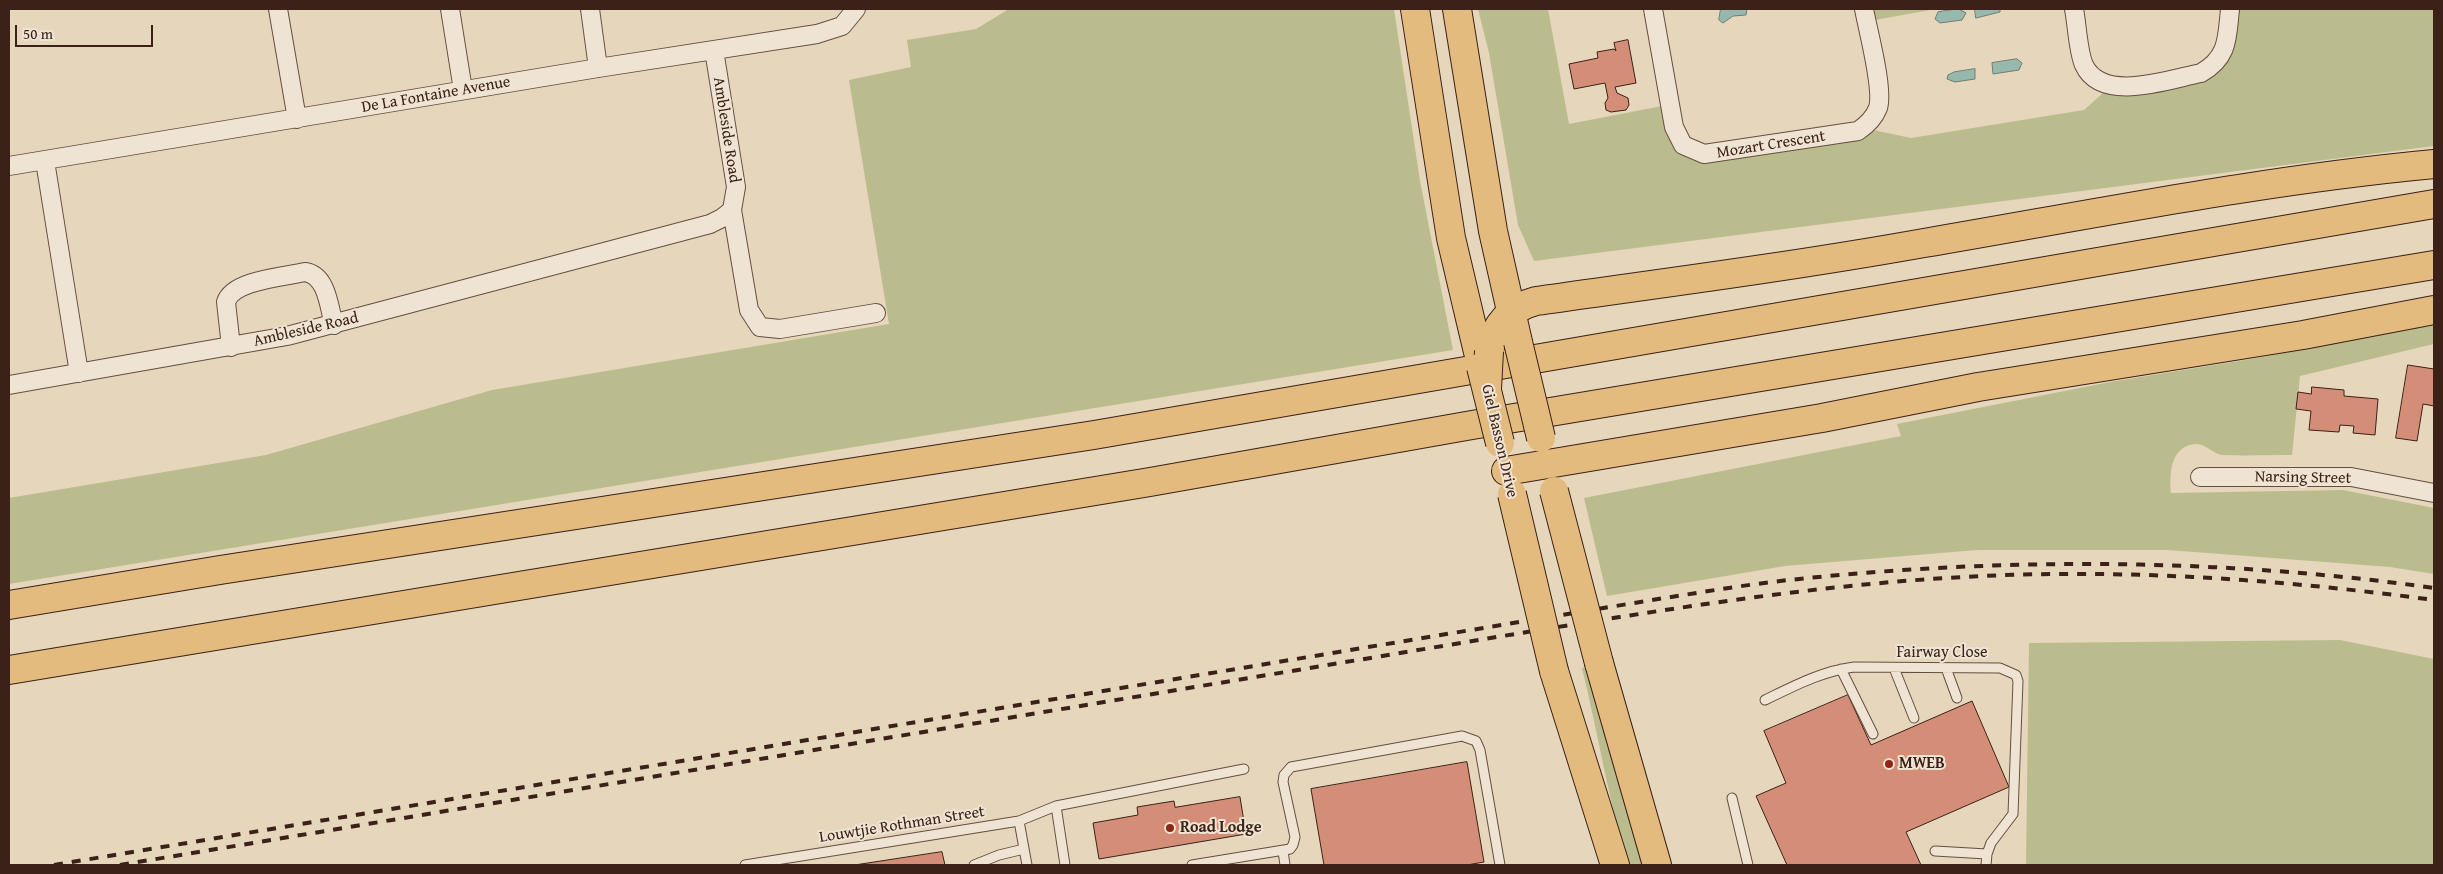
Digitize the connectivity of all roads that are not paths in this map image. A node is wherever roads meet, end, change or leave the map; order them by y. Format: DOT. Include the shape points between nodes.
graph roads {
  1 [pos="278,9"];
  2 [pos="450,9"];
  3 [pos="590,9"];
  4 [pos="856,9"];
  5 [pos="1415,9"];
  6 [pos="1457,9"];
  7 [pos="1652,9"];
  8 [pos="1864,9"];
  9 [pos="2074,9"];
  10 [pos="2230,9"];
  11 [pos="714,50"];
  12 [pos="598,68"];
  13 [pos="463,90"];
  14 [pos="297,119"];
  15 [pos="45,161"];
  16 [pos="2434,164"];
  17 [pos="9,166"];
  18 [pos="2434,204"];
  19 [pos="732,210"];
  20 [pos="2434,265"];
  21 [pos="2434,310"];
  22 [pos="1511,312"];
  23 [pos="876,313"];
  24 [pos="334,324"];
  25 [pos="231,347"];
  26 [pos="1484,351"];
  27 [pos="80,372"];
  28 [pos="9,385"];
  29 [pos="1547,465"];
  30 [pos="2200,477"];
  31 [pos="1509,482"];
  32 [pos="2434,493"];
  33 [pos="220,570"];
  34 [pos="9,598"];
  35 [pos="9,605"];
  36 [pos="1894,668"];
  37 [pos="1946,668"];
  38 [pos="1841,669"];
  39 [pos="9,670"];
  40 [pos="1957,698"];
  41 [pos="1764,700"];
  42 [pos="1914,718"];
  43 [pos="1873,734"];
  44 [pos="1244,769"];
  45 [pos="1732,798"];
  46 [pos="1056,806"];
  47 [pos="1019,821"];
  48 [pos="1024,849"];
  49 [pos="1283,851"];
  50 [pos="1935,851"];
  51 [pos="1986,854"];
  52 [pos="1248,861"];
  53 [pos="745,865"];
  54 [pos="974,865"];
  55 [pos="1027,865"];
  56 [pos="1065,865"];
  57 [pos="1192,865"];
  58 [pos="1285,865"];
  59 [pos="1500,865"];
  60 [pos="1615,865"];
  61 [pos="1657,865"];
  62 [pos="1748,865"];
  63 [pos="1986,865"];
  1 -- 14 [label="street"];
  2 -- 13 [label="street"];
  3 -- 12 [label="street"];
  4 -- 11 [label="street, De La Fontaine Avenue" via="842,26 817,34"];
  5 -- 26 [label="main road" via="1451,238"];
  6 -- 22 [label="main road" via="1492,231"];
  7 -- 8 [label="street, Mozart Crescent" via="1674,127 1678,138 1692,150 1704,154 1858,131 1866,126 1874,115 1880,96"];
  9 -- 10 [label="street" via="2084,65 2103,84 2117,87 2201,73 2212,66 2222,55 2226,43"];
  11 -- 12 [label="street, De La Fontaine Avenue"];
  11 -- 19 [label="street, Ambleside Road" via="736,187"];
  12 -- 13 [label="street, De La Fontaine Avenue"];
  13 -- 14 [label="street, De La Fontaine Avenue"];
  14 -- 15 [label="street, De La Fontaine Avenue"];
  15 -- 17 [label="street, De La Fontaine Avenue"];
  15 -- 27 [label="street"];
  16 -- 22 [label="main road" via="2366,170 2176,198 1913,245 1536,301"];
  18 -- 33 [label="main road" via="1094,435"];
  19 -- 23 [label="street, Ambleside Road" via="749,310 760,327 780,329"];
  19 -- 24 [label="street, Ambleside Road" via="710,224"];
  20 -- 39 [label="main road"];
  21 -- 29 [label="main road" via="2303,335 1978,387 1822,418"];
  22 -- 26 [label="main road"];
  22 -- 29 [label="main road, bridge"];
  24 -- 25 [label="street, Ambleside Road"];
  24 -- 25 [label="street" via="321,282 313,273 251,284 235,290 226,302"];
  25 -- 27 [label="street, Ambleside Road"];
  26 -- 31 [label="main road, Giel Basson Drive, bridge" via="1486,389"];
  27 -- 28 [label="street, Ambleside Road"];
  29 -- 31 [label="main road"];
  29 -- 61 [label="main road, bridge"];
  30 -- 32 [label="street, Narsing Street" via="2351,476"];
  31 -- 60 [label="main road, Giel Basson Drive, bridge" via="1554,672"];
  33 -- 34 [label="main road"];
  33 -- 35 [label="main road"];
  36 -- 37 [label="lane, Fairway Close"];
  36 -- 38 [label="lane, Fairway Close"];
  36 -- 42 [label="lane"];
  37 -- 40 [label="lane"];
  37 -- 51 [label="lane, Fairway Close" via="2000,668 2016,675 2018,681 2013,814"];
  38 -- 41 [label="lane, Fairway Close" via="1819,675"];
  38 -- 43 [label="lane"];
  44 -- 46 [label="lane, Louwtjie Rothman Street"];
  45 -- 62 [label="lane"];
  46 -- 47 [label="lane, Louwtjie Rothman Street"];
  46 -- 56 [label="lane"];
  47 -- 48 [label="lane"];
  47 -- 53 [label="lane, Louwtjie Rothman Street"];
  48 -- 54 [label="lane"];
  48 -- 55 [label="lane"];
  49 -- 52 [label="lane"];
  49 -- 58 [label="lane"];
  49 -- 59 [label="lane" via="1294,845 1295,837 1283,782 1291,767 1462,736 1476,741 1480,750"];
  50 -- 51 [label="lane"];
  51 -- 63 [label="lane"];
  52 -- 57 [label="lane"];
}
